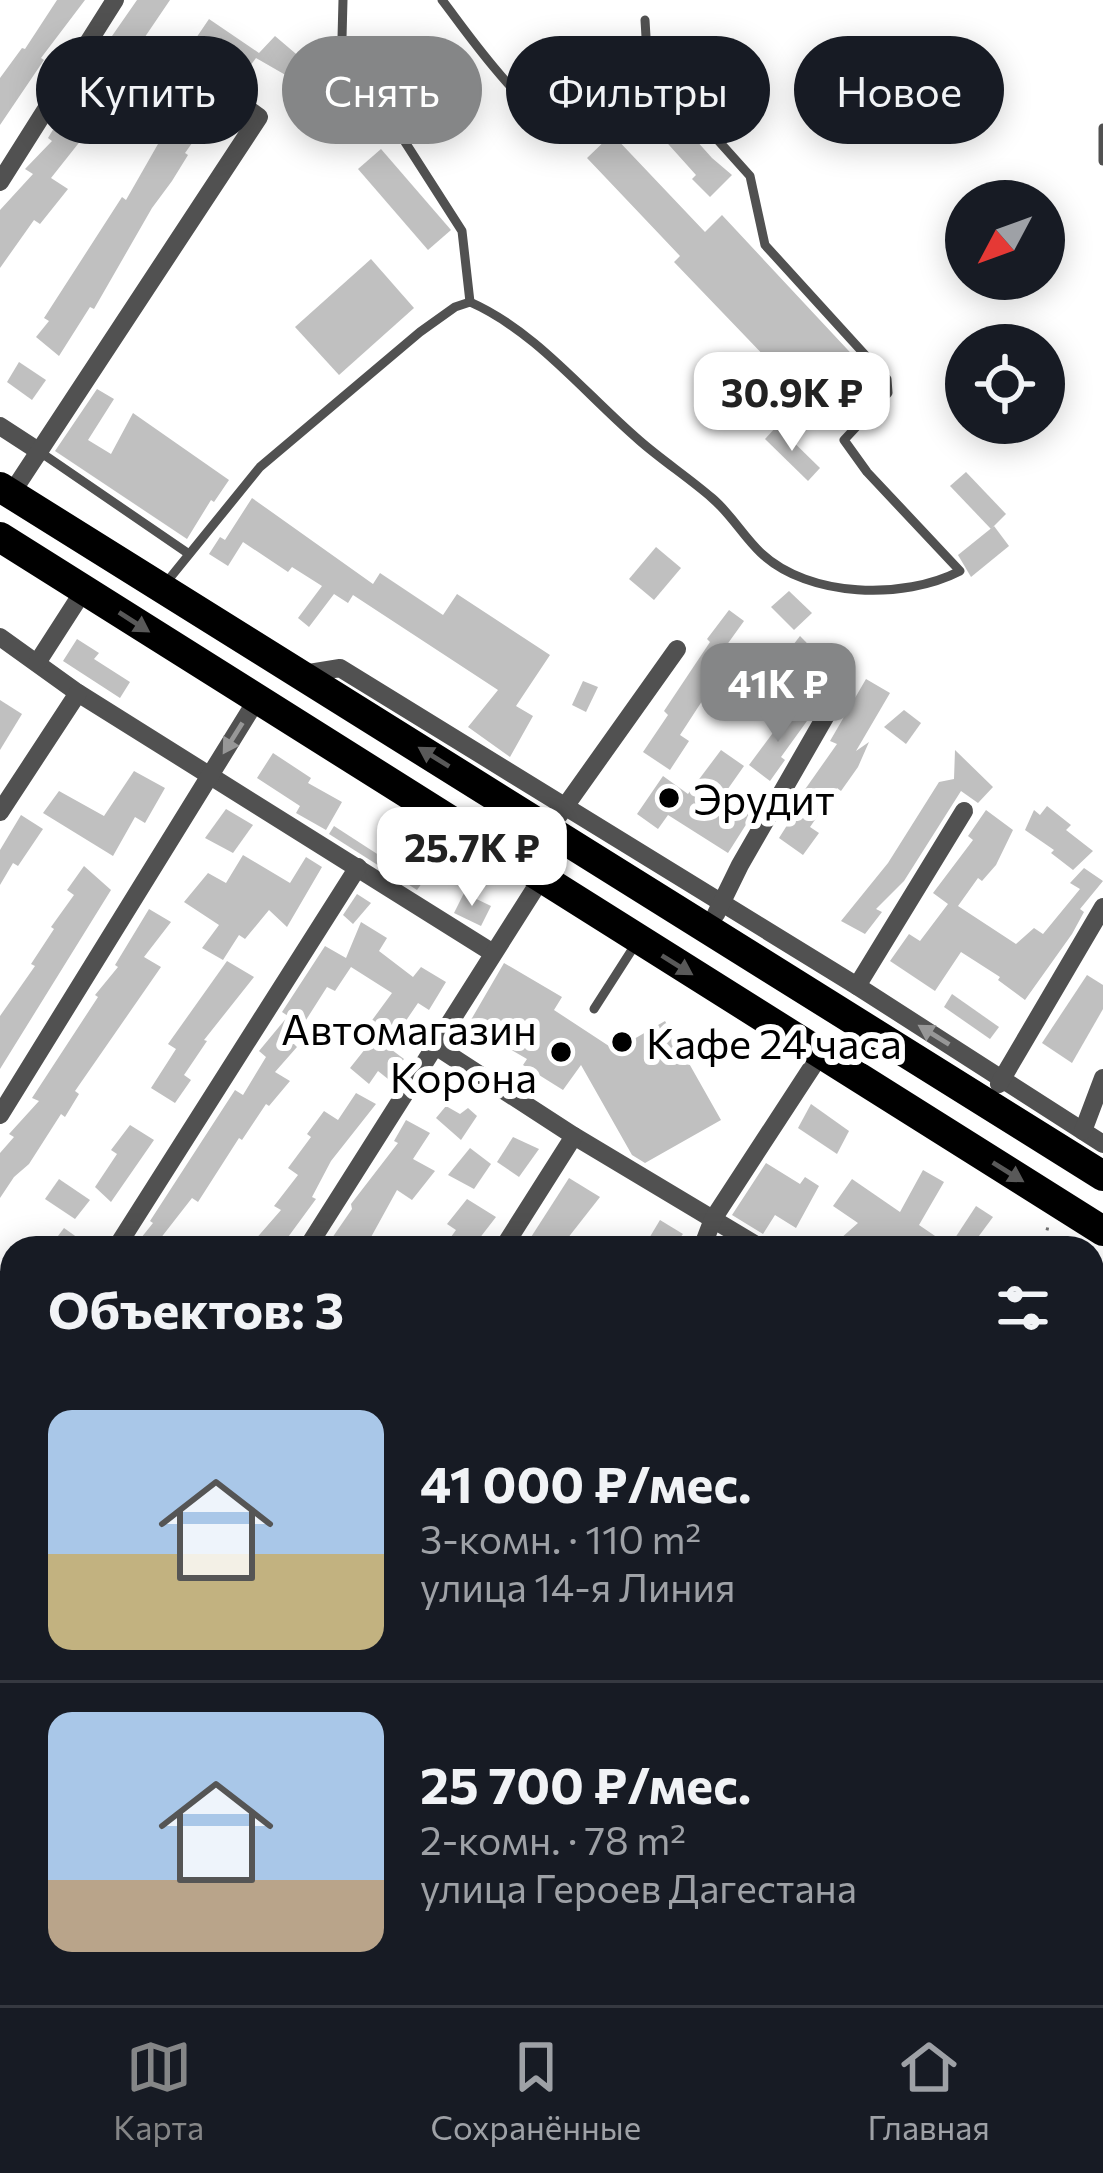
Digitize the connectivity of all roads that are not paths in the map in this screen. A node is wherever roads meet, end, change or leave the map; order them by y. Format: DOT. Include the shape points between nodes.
graph roads {
  1 [pos="115,0"];
  2 [pos="344,0"];
  3 [pos="442,0"];
  4 [pos="645,20"];
  5 [pos="646,36"];
  6 [pos="506,79"];
  7 [pos="1103,128"];
  8 [pos="242,144"];
  9 [pos="721,144"];
  10 [pos="1103,160"];
  11 [pos="0,182"];
  12 [pos="470,302"];
  13 [pos="0,426"];
  14 [pos="40,452"];
  15 [pos="6,490"];
  16 [pos="0,537"];
  17 [pos="189,554"];
  18 [pos="162,589"];
  19 [pos="84,590"];
  20 [pos="0,638"];
  21 [pos="677,649"];
  22 [pos="37,663"];
  23 [pos="300,674"];
  24 [pos="78,693"];
  25 [pos="836,698"];
  26 [pos="267,708"];
  27 [pos="0,769"];
  28 [pos="210,774"];
  29 [pos="20,782"];
  30 [pos="964,811"];
  31 [pos="0,812"];
  32 [pos="558,817"];
  33 [pos="358,867"];
  34 [pos="541,879"];
  35 [pos="1103,907"];
  36 [pos="715,916"];
  37 [pos="638,940"];
  38 [pos="494,953"];
  39 [pos="856,986"];
  40 [pos="594,1009"];
  41 [pos="437,1048"];
  42 [pos="820,1055"];
  43 [pos="912,1058"];
  44 [pos="1103,1078"];
  45 [pos="995,1091"];
  46 [pos="892,1099"];
  47 [pos="0,1114"];
  48 [pos="1083,1131"];
  49 [pos="574,1136"];
  50 [pos="1103,1144"];
  51 [pos="1103,1176"];
  52 [pos="713,1219"];
  53 [pos="1103,1232"];
  54 [pos="124,1236"];
  55 [pos="315,1236"];
  56 [pos="510,1236"];
  57 [pos="707,1236"];
  58 [pos="741,1236"];
  1 -- 11 [label="street"];
  2 -- 12 [label="lane" via="346,50 391,106 462,231"];
  3 -- 6 [label="lane"];
  4 -- 5 [label="lane"];
  7 -- 10 [label="lane"];
  8 -- 14 [label="street"];
  9 -- 12 [label="lane" via="750,176 765,245 887,379 888,393 844,440 960,571 880,593 801,578 764,556 716,501 552,360"];
  12 -- 17 [label="lane" via="420,332 260,467"];
  13 -- 14 [label="street"];
  14 -- 15 [label="street"];
  14 -- 17 [label="lane"];
  15 -- 18 [label="main road"];
  16 -- 19 [label="main road"];
  17 -- 18 [label="lane"];
  18 -- 23 [label="main road"];
  19 -- 22 [label="street"];
  19 -- 26 [label="main road, one-way"];
  20 -- 22 [label="street"];
  21 -- 32 [label="street"];
  22 -- 24 [label="street"];
  23 -- 26 [label="main road" via="305,701 298,712"];
  32 -- 23 [label="main road, one-way"];
  24 -- 28 [label="street"];
  24 -- 29 [label="street"];
  25 -- 36 [label="street"];
  26 -- 28 [label="street, one-way"];
  26 -- 34 [label="main road"];
  27 -- 29 [label="street"];
  28 -- 33 [label="street"];
  28 -- 47 [label="street"];
  29 -- 31 [label="street"];
  30 -- 39 [label="street"];
  32 -- 36 [label="main road"];
  33 -- 38 [label="street"];
  33 -- 54 [label="street"];
  34 -- 37 [label="main road"];
  34 -- 38 [label="street"];
  35 -- 45 [label="street"];
  36 -- 39 [label="street"];
  36 -- 43 [label="main road"];
  37 -- 40 [label="lane"];
  37 -- 42 [label="main road, one-way"];
  38 -- 41 [label="street"];
  45 -- 39 [label="street, one-way"];
  41 -- 49 [label="street"];
  41 -- 55 [label="street"];
  42 -- 46 [label="main road"];
  42 -- 52 [label="street"];
  43 -- 45 [label="main road"];
  43 -- 46 [label="main road" via="882,1081"];
  44 -- 48 [label="street"];
  45 -- 48 [label="street"];
  45 -- 51 [label="main road"];
  46 -- 53 [label="main road, one-way"];
  48 -- 50 [label="street"];
  49 -- 52 [label="street"];
  49 -- 56 [label="street"];
  52 -- 57 [label="street"];
  52 -- 58 [label="street"];
}
